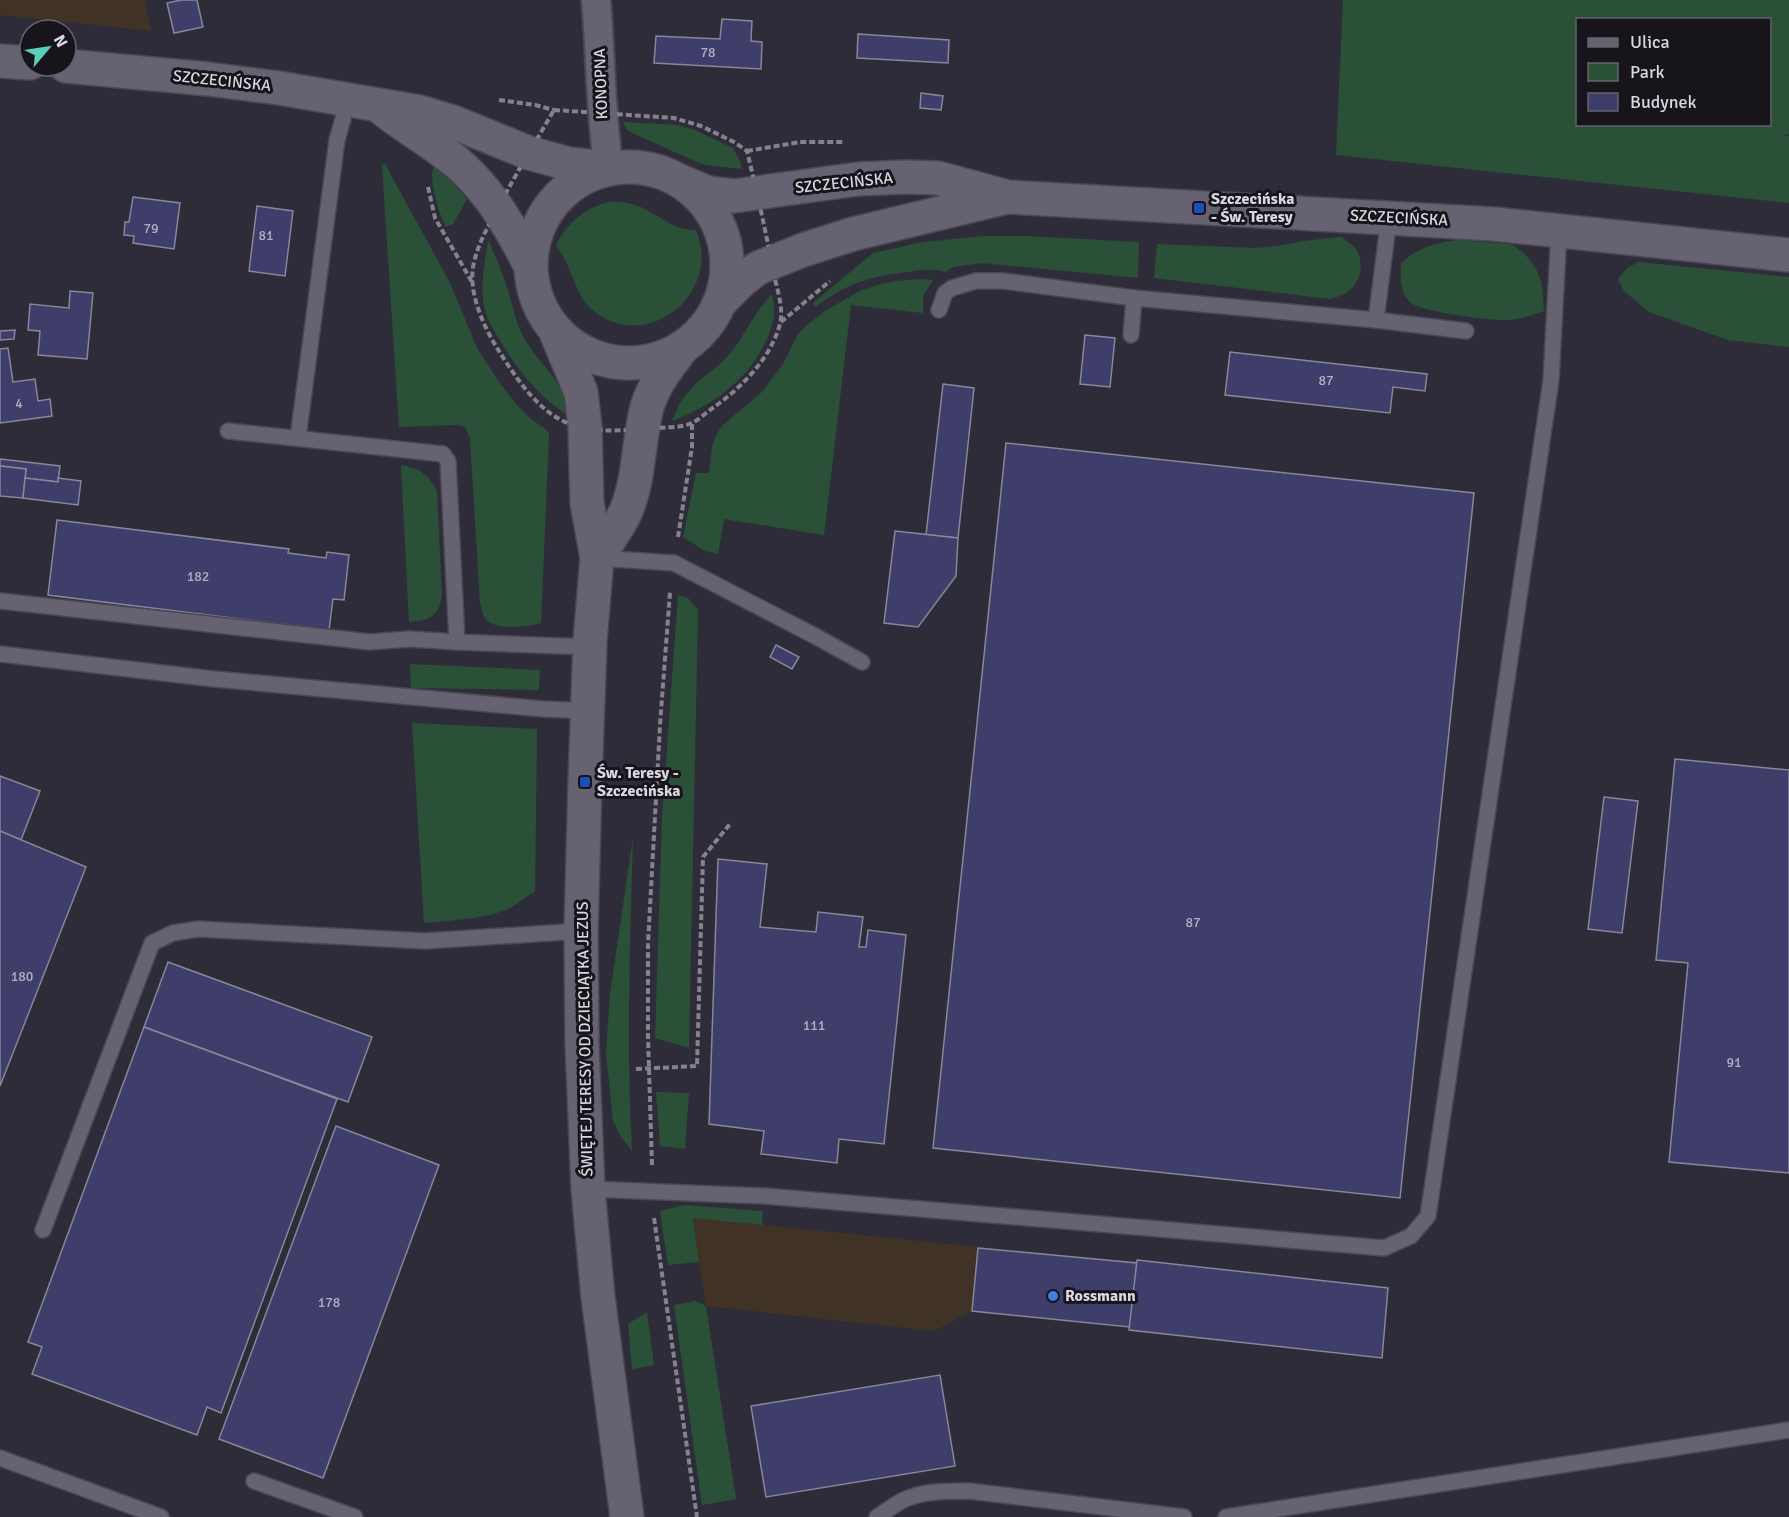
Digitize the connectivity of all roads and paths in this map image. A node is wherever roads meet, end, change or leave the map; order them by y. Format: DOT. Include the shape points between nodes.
graph roads {
  1 [pos="596,0"];
  2 [pos="0,61"];
  3 [pos="18,62"];
  4 [pos="78,67"];
  5 [pos="344,98"];
  6 [pos="378,106"];
  7 [pos="586,113"];
  8 [pos="618,115"];
  9 [pos="538,137"];
  10 [pos="609,168"];
  11 [pos="752,171"];
  12 [pos="680,181"];
  13 [pos="428,186"];
  14 [pos="1008,197"];
  15 [pos="1389,218"];
  16 [pos="486,230"];
  17 [pos="1559,231"];
  18 [pos="1789,255"];
  19 [pos="530,265"];
  20 [pos="472,282"];
  21 [pos="777,287"];
  22 [pos="1134,298"];
  23 [pos="720,302"];
  24 [pos="939,310"];
  25 [pos="1376,320"];
  26 [pos="555,330"];
  27 [pos="1466,331"];
  28 [pos="1131,335"];
  29 [pos="683,347"];
  30 [pos="692,423"];
  31 [pos="572,424"];
  32 [pos="666,427"];
  33 [pos="228,431"];
  34 [pos="297,438"];
  35 [pos="597,558"];
  36 [pos="674,563"];
  37 [pos="0,601"];
  38 [pos="457,642"];
  39 [pos="590,647"];
  40 [pos="0,654"];
  41 [pos="862,662"];
  42 [pos="587,711"];
  43 [pos="730,824"];
  44 [pos="581,931"];
  45 [pos="649,1068"];
  46 [pos="636,1069"];
  47 [pos="588,1190"];
  48 [pos="653,1192"];
  49 [pos="43,1230"];
  50 [pos="1789,1430"];
  51 [pos="0,1458"];
  52 [pos="254,1480"];
  53 [pos="624,1515"];
  54 [pos="161,1517"];
  55 [pos="355,1517"];
  56 [pos="697,1517"];
  57 [pos="877,1517"];
  58 [pos="1184,1517"];
  59 [pos="1226,1517"];
  1 -- 10 [label="street, KONOPNA"];
  2 -- 3 [label="main road"];
  4 -- 5 [label="main road, SZCZECIŃSKA" via="220,80"];
  5 -- 6 [label="main road, SZCZECIŃSKA"];
  5 -- 34 [label="lane"];
  6 -- 10 [label="main road, SZCZECIŃSKA" via="438,116 507,145 569,164"];
  6 -- 19 [label="main road, SZCZECIŃSKA" via="463,167 498,208"];
  7 -- 9 [label="path" via="554,110"];
  8 -- 11 [label="path" via="674,118 701,126 747,151"];
  10 -- 12 [label="main road" via="642,167"];
  10 -- 19 [label="main road" via="575,182 549,206 533,239"];
  12 -- 14 [label="main road, SZCZECIŃSKA" via="708,193 734,196 858,178 938,178"];
  12 -- 23 [label="main road" via="706,204 722,234 727,270"];
  13 -- 20 [label="path" via="435,218"];
  14 -- 15 [label="main road, SZCZECIŃSKA"];
  14 -- 23 [label="main road, SZCZECIŃSKA" via="803,250 758,268"];
  15 -- 17 [label="main road, SZCZECIŃSKA"];
  15 -- 25 [label="lane"];
  16 -- 20 [label="path"];
  17 -- 18 [label="main road, SZCZECIŃSKA"];
  17 -- 48 [label="lane" via="1551,380 1428,1216 1411,1236 1384,1248 765,1196"];
  19 -- 26 [label="main road" via="535,296"];
  20 -- 31 [label="path" via="484,325 522,386 547,410"];
  21 -- 30 [label="path" via="781,323 770,348 729,397"];
  22 -- 24 [label="lane" via="987,281 952,288 945,293"];
  22 -- 25 [label="lane"];
  22 -- 28 [label="lane"];
  23 -- 29 [label="main road" via="706,326"];
  25 -- 27 [label="lane"];
  26 -- 29 [label="main road" via="585,353 612,362 648,362"];
  26 -- 35 [label="main road, ŚWIĘTEJ TERESY OD DZIECIĄTKA JEZUS" via="581,392 587,503"];
  29 -- 35 [label="main road, ŚWIĘTEJ TERESY OD DZIECIĄTKA JEZUS" via="651,397 626,512"];
  30 -- 32 [label="path"];
  30 -- 36 [label="path" via="692,447"];
  33 -- 34 [label="lane"];
  34 -- 38 [label="lane" via="443,454 448,461"];
  35 -- 36 [label="lane"];
  35 -- 39 [label="main road, ŚWIĘTEJ TERESY OD DZIECIĄTKA JEZUS"];
  36 -- 41 [label="lane"];
  36 -- 45 [label="path" via="648,944"];
  37 -- 38 [label="lane" via="370,642"];
  38 -- 39 [label="lane"];
  39 -- 42 [label="main road, ŚWIĘTEJ TERESY OD DZIECIĄTKA JEZUS"];
  40 -- 42 [label="lane" via="214,679"];
  42 -- 44 [label="main road, ŚWIĘTEJ TERESY OD DZIECIĄTKA JEZUS"];
  43 -- 45 [label="path" via="703,857 697,1066"];
  44 -- 47 [label="main road, ŚWIĘTEJ TERESY OD DZIECIĄTKA JEZUS"];
  44 -- 49 [label="lane" via="425,941 198,929 173,933 152,943"];
  45 -- 46 [label="path"];
  45 -- 48 [label="path"];
  47 -- 48 [label="lane"];
  47 -- 53 [label="main road, ŚWIĘTEJ TERESY OD DZIECIĄTKA JEZUS"];
  48 -- 56 [label="path"];
  50 -- 59 [label="lane"];
  51 -- 54 [label="lane"];
  52 -- 55 [label="lane"];
  57 -- 58 [label="lane" via="912,1497 969,1491"];
}
